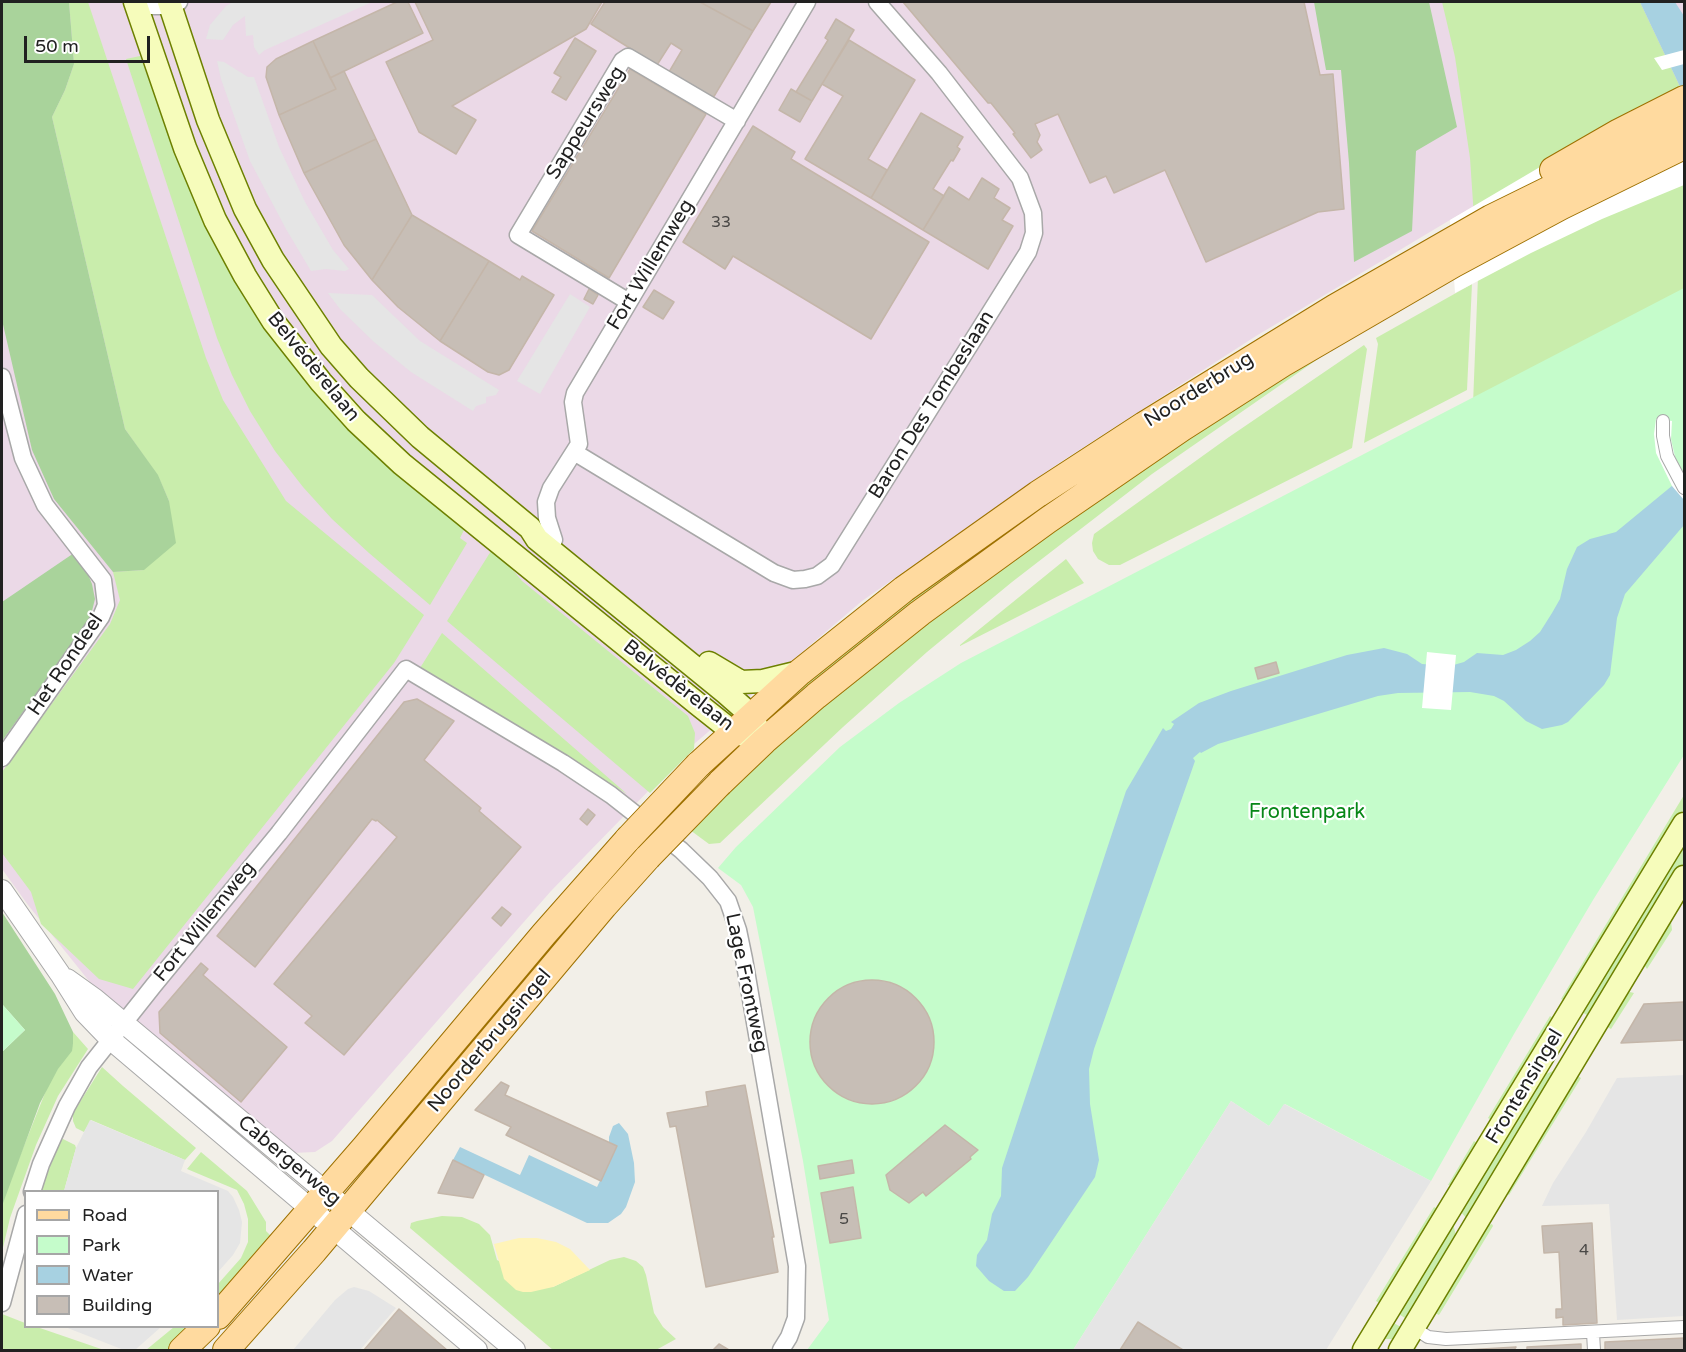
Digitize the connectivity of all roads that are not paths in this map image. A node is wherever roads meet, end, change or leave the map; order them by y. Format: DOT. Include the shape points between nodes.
graph roads {
  1 [pos="807,2"];
  2 [pos="877,2"];
  3 [pos="138,3"];
  4 [pos="173,3"];
  5 [pos="1684,99"];
  6 [pos="737,121"];
  7 [pos="1684,123"];
  8 [pos="1684,146"];
  9 [pos="1491,218"];
  10 [pos="1453,252"];
  11 [pos="629,302"];
  12 [pos="2,377"];
  13 [pos="1663,421"];
  14 [pos="574,452"];
  15 [pos="1684,488"];
  16 [pos="530,528"];
  17 [pos="554,540"];
  18 [pos="406,669"];
  19 [pos="800,672"];
  20 [pos="742,724"];
  21 [pos="764,741"];
  22 [pos="2,758"];
  23 [pos="1684,824"];
  24 [pos="1684,877"];
  25 [pos="2,890"];
  26 [pos="60,974"];
  27 [pos="124,1023"];
  28 [pos="110,1039"];
  29 [pos="32,1190"];
  30 [pos="319,1200"];
  31 [pos="341,1220"];
  32 [pos="24,1222"];
  33 [pos="2,1304"];
  34 [pos="219,1315"];
  35 [pos="1684,1327"];
  36 [pos="205,1328"];
  37 [pos="1414,1328"];
  38 [pos="1593,1333"];
  39 [pos="182,1350"];
  40 [pos="226,1350"];
  41 [pos="477,1350"];
  42 [pos="515,1350"];
  43 [pos="781,1350"];
  44 [pos="1364,1350"];
  45 [pos="1400,1350"];
  46 [pos="1594,1350"];
  1 -- 6 [label="street, Fort Willemweg"];
  2 -- 14 [label="street, Baron Des Tombeslaan" via="939,73 1020,178 1034,233 1028,252 832,565 805,579 793,580 774,573"];
  3 -- 4 [label="street"];
  3 -- 20 [label="main road, Belvédèrelaan" via="185,148 214,220 273,321 321,382 362,428 402,464"];
  4 -- 16 [label="main road, Belvédèrelaan" via="208,120 241,200 273,260 315,324 358,378 395,415"];
  5 -- 9 [label="main road" via="1559,166"];
  6 -- 11 [label="street, Fort Willemweg"];
  6 -- 11 [label="street, Sappeursweg" via="628,57 622,61 518,235"];
  7 -- 9 [label="main road, Noorderbrug"];
  8 -- 10 [label="main road, Noorderbrug" via="1562,206"];
  9 -- 10 [label="main road, Noorderbrug"];
  10 -- 19 [label="main road, Noorderbrug" via="1251,357 1038,494 904,589"];
  10 -- 21 [label="main road, Noorderbrug" via="1129,463 983,566"];
  11 -- 14 [label="street, Fort Willemweg" via="575,393 579,440"];
  12 -- 22 [label="street, Het Rondeel" via="23,458 45,506 103,580 106,605"];
  13 -- 15 [label="street" via="1667,456"];
  14 -- 17 [label="street, Fort Willemweg" via="546,502"];
  16 -- 17 [label="main road"];
  16 -- 20 [label="main road, Belvédèrelaan" via="537,539 693,665"];
  17 -- 19 [label="main road" via="733,679 749,683"];
  18 -- 27 [label="street, Fort Willemweg"];
  18 -- 43 [label="street, Lage Frontweg" via="611,795 681,850 728,901 744,959 797,1266 796,1318"];
  19 -- 20 [label="main road, Noorderbrug"];
  20 -- 21 [label="main road, Belvédèrelaan"];
  20 -- 30 [label="main road, Noorderbrugsingel, bridge" via="628,839"];
  21 -- 31 [label="main road, Noorderbrugsingel, bridge" via="648,857"];
  23 -- 44 [label="main road, Frontensingel"];
  24 -- 37 [label="main road, Frontensingel"];
  25 -- 26 [label="street, Cabergerweg"];
  26 -- 27 [label="street, Cabergerweg"];
  26 -- 28 [label="street, Cabergerweg" via="84,1012"];
  27 -- 28 [label="street, Fort Willemweg"];
  27 -- 30 [label="street, Cabergerweg"];
  28 -- 29 [label="street, Fort Willemweg" via="67,1106"];
  28 -- 30 [label="street, Cabergerweg"];
  30 -- 31 [label="street, Cabergerweg"];
  30 -- 34 [label="main road, Noorderbrugsingel"];
  31 -- 40 [label="main road, Noorderbrugsingel"];
  31 -- 41 [label="street, Cabergerweg"];
  31 -- 42 [label="street, Cabergerweg"];
  32 -- 33 [label="street"];
  35 -- 38 [label="street"];
  36 -- 39 [label="main road"];
  37 -- 38 [label="street" via="1437,1339"];
  37 -- 45 [label="main road, Frontensingel"];
  38 -- 46 [label="street"];
}
